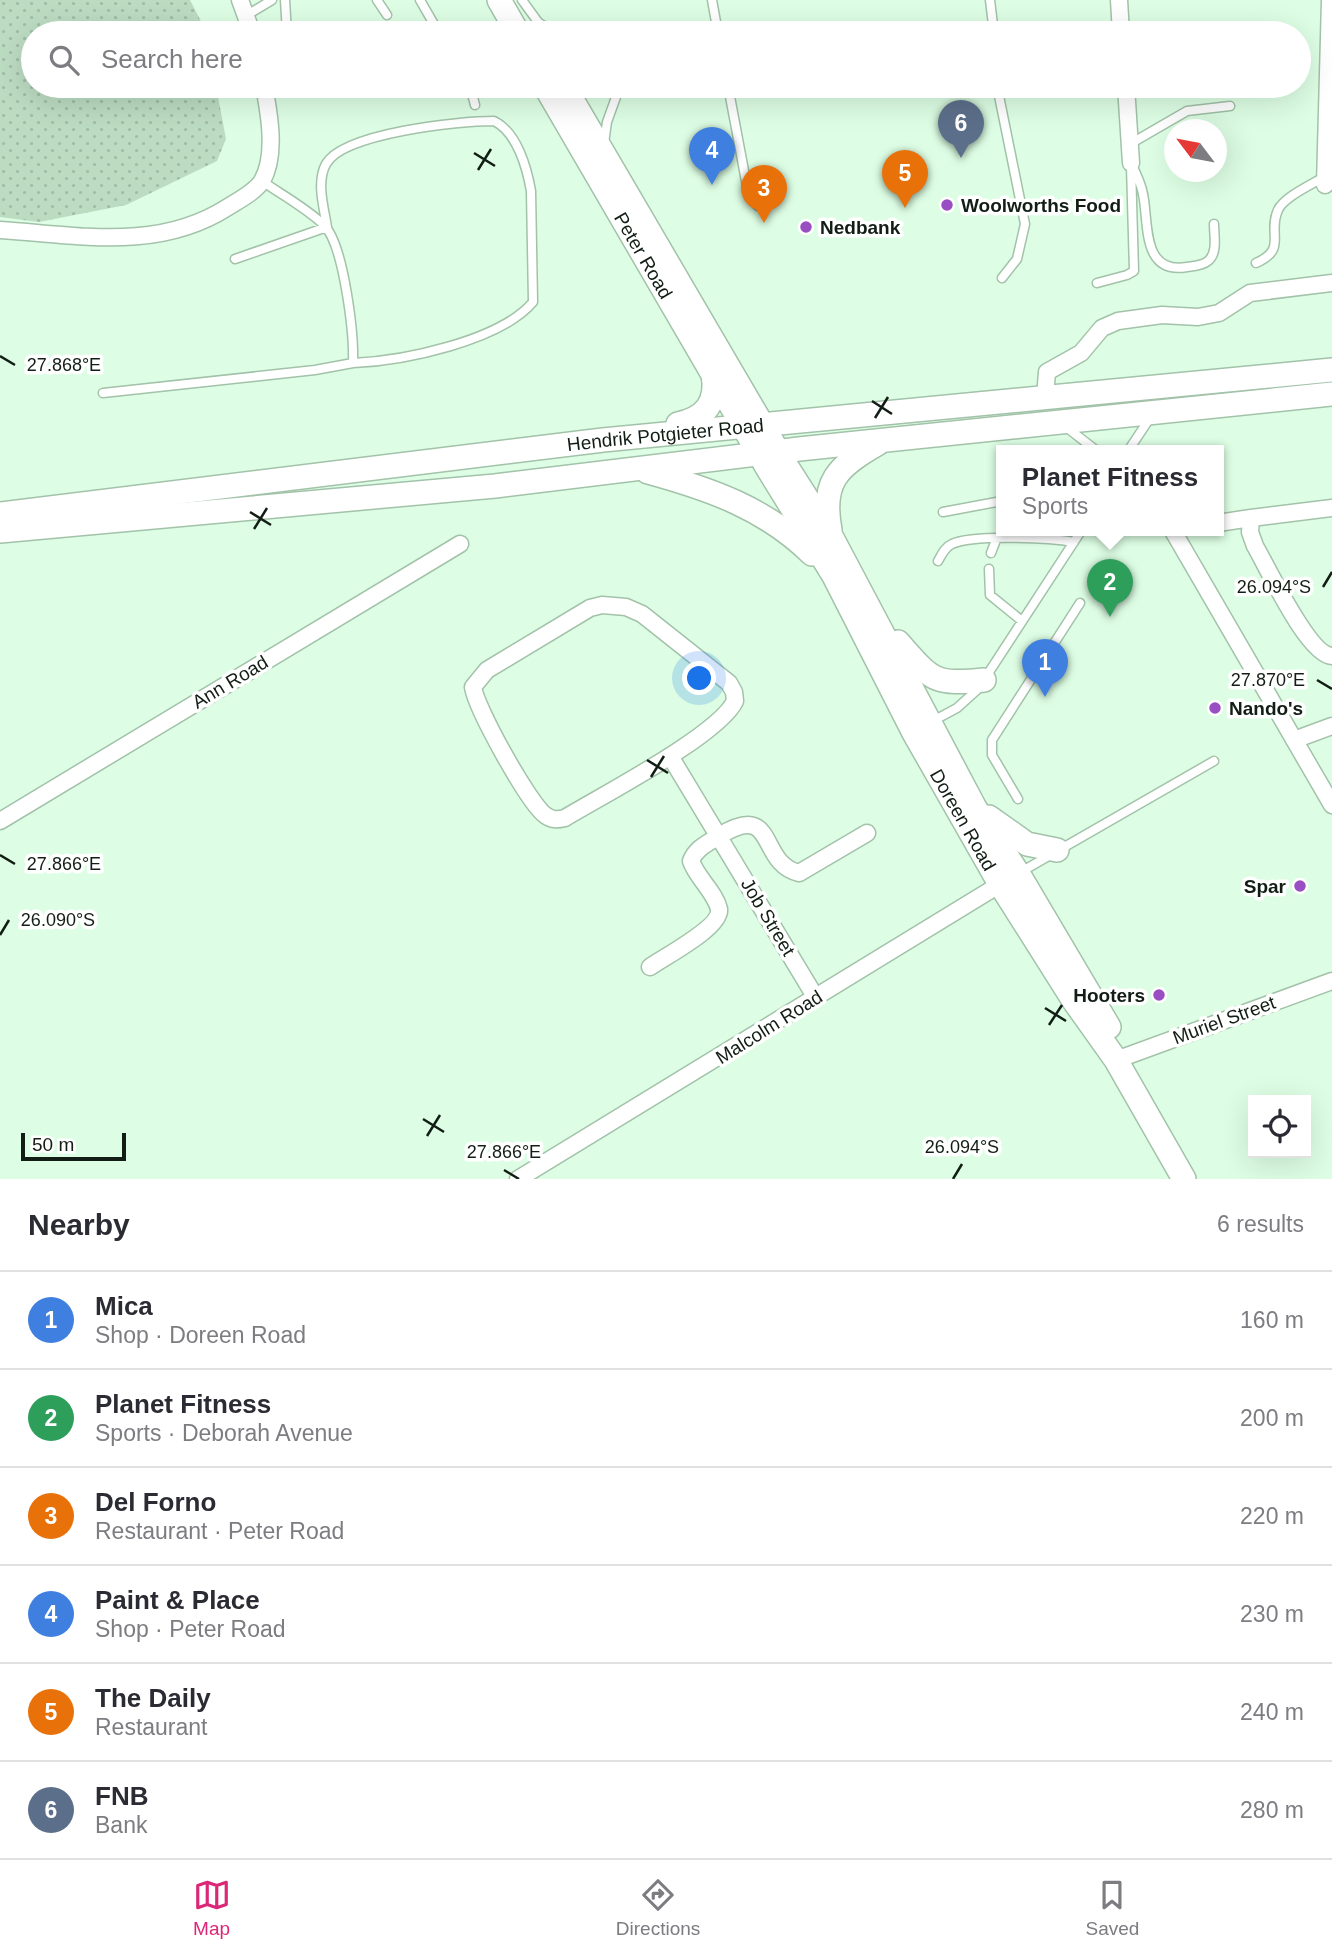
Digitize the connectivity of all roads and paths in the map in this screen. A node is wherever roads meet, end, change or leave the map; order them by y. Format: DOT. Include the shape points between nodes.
graph roads {
  1 [pos="272,0"];
  2 [pos="285,0"];
  3 [pos="377,0"];
  4 [pos="420,0"];
  5 [pos="499,0"];
  6 [pos="516,0"];
  7 [pos="522,0"];
  8 [pos="712,0"];
  9 [pos="990,0"];
  10 [pos="1119,0"];
  11 [pos="1330,0"];
  12 [pos="243,8"];
  13 [pos="387,15"];
  14 [pos="286,21"];
  15 [pos="432,21"];
  16 [pos="510,21"];
  17 [pos="527,21"];
  18 [pos="537,21"];
  19 [pos="716,21"];
  20 [pos="993,21"];
  21 [pos="1120,21"];
  22 [pos="266,98"];
  23 [pos="473,98"];
  24 [pos="552,98"];
  25 [pos="571,98"];
  26 [pos="616,98"];
  27 [pos="730,98"];
  28 [pos="1000,98"];
  29 [pos="1126,98"];
  30 [pos="475,106"];
  31 [pos="1230,106"];
  32 [pos="1130,144"];
  33 [pos="605,159"];
  34 [pos="1131,163"];
  35 [pos="262,181"];
  36 [pos="1325,181"];
  37 [pos="758,206"];
  38 [pos="1214,225"];
  39 [pos="327,227"];
  40 [pos="0,230"];
  41 [pos="235,259"];
  42 [pos="1256,263"];
  43 [pos="1002,278"];
  44 [pos="1097,283"];
  45 [pos="1332,283"];
  46 [pos="353,363"];
  47 [pos="1332,370"];
  48 [pos="713,373"];
  49 [pos="103,393"];
  50 [pos="1332,394"];
  51 [pos="1045,397"];
  52 [pos="1154,413"];
  53 [pos="1059,422"];
  54 [pos="752,424"];
  55 [pos="603,440"];
  56 [pos="883,440"];
  57 [pos="1089,445"];
  58 [pos="1132,445"];
  59 [pos="769,452"];
  60 [pos="637,469"];
  61 [pos="996,502"];
  62 [pos="1332,508"];
  63 [pos="943,512"];
  64 [pos="0,514"];
  65 [pos="1251,518"];
  66 [pos="1224,522"];
  67 [pos="0,531"];
  68 [pos="831,536"];
  69 [pos="1027,536"];
  70 [pos="1050,536"];
  71 [pos="1078,536"];
  72 [pos="1176,536"];
  73 [pos="996,540"];
  74 [pos="1074,542"];
  75 [pos="460,544"];
  76 [pos="991,553"];
  77 [pos="939,561"];
  78 [pos="989,569"];
  79 [pos="834,576"];
  80 [pos="1080,603"];
  81 [pos="1022,621"];
  82 [pos="881,625"];
  83 [pos="1332,656"];
  84 [pos="984,680"];
  85 [pos="1332,726"];
  86 [pos="921,728"];
  87 [pos="1294,740"];
  88 [pos="670,756"];
  89 [pos="1213,761"];
  90 [pos="1018,799"];
  91 [pos="1332,804"];
  92 [pos="975,808"];
  93 [pos="0,821"];
  94 [pos="867,833"];
  95 [pos="720,836"];
  96 [pos="1057,849"];
  97 [pos="1009,879"];
  98 [pos="650,967"];
  99 [pos="1332,981"];
  100 [pos="816,998"];
  101 [pos="1121,1058"];
  102 [pos="518,1179"];
  103 [pos="1184,1179"];
  104 [pos="1196,1179"];
  1 -- 12 [label="lane"];
  2 -- 14 [label="lane"];
  3 -- 13 [label="lane"];
  4 -- 15 [label="lane"];
  5 -- 16 [label="main road"];
  6 -- 17 [label="main road"];
  7 -- 18 [label="lane"];
  8 -- 19 [label="lane"];
  9 -- 20 [label="lane"];
  10 -- 21 [label="street"];
  11 -- 36 [label="street"];
  22 -- 35 [label="street" via="270,134"];
  23 -- 30 [label="lane"];
  24 -- 48 [label="main road, Peter Road"];
  25 -- 33 [label="main road, Peter Road"];
  26 -- 33 [label="lane" via="605,133"];
  27 -- 37 [label="lane" via="748,197"];
  28 -- 43 [label="lane" via="1025,234 1017,259"];
  29 -- 32 [label="street"];
  31 -- 32 [label="lane" via="1187,111"];
  32 -- 34 [label="street"];
  33 -- 54 [label="main road, Peter Road"];
  34 -- 38 [label="lane" via="1144,195 1148,241 1162,263 1180,268 1203,265 1215,251"];
  34 -- 44 [label="lane" via="1134,271"];
  35 -- 39 [label="lane"];
  35 -- 40 [label="street" via="201,222 159,236 96,238"];
  36 -- 42 [label="lane" via="1281,205 1274,249"];
  39 -- 41 [label="lane"];
  39 -- 46 [label="lane" via="341,264"];
  39 -- 46 [label="lane" via="321,187 324,167 334,154 373,136 494,121 523,158 528,174 534,292 533,302 522,314 496,330 425,353"];
  45 -- 51 [label="street" via="1250,293 1219,313 1198,317 1162,315 1110,323 1081,353 1048,372"];
  46 -- 49 [label="lane"];
  47 -- 51 [label="main road, Hendrik Potgieter Road"];
  48 -- 54 [label="main road, Peter Road"];
  48 -- 55 [label="main road" via="712,401 696,419"];
  50 -- 52 [label="main road, Hendrik Potgieter Road"];
  51 -- 54 [label="main road, Hendrik Potgieter Road"];
  52 -- 53 [label="main road, Hendrik Potgieter Road"];
  52 -- 58 [label="lane"];
  53 -- 56 [label="main road, Hendrik Potgieter Road"];
  53 -- 57 [label="lane"];
  54 -- 55 [label="main road, Hendrik Potgieter Road"];
  54 -- 59 [label="main road"];
  55 -- 64 [label="main road, Hendrik Potgieter Road"];
  56 -- 59 [label="main road, Hendrik Potgieter Road"];
  56 -- 68 [label="main road" via="847,463 832,482 827,503"];
  59 -- 60 [label="main road, Hendrik Potgieter Road"];
  59 -- 68 [label="main road, Doreen Road"];
  59 -- 79 [label="main road, Doreen Road"];
  60 -- 67 [label="main road, Hendrik Potgieter Road"];
  60 -- 79 [label="main road" via="716,492 757,510 800,542"];
  61 -- 63 [label="lane"];
  62 -- 65 [label="street"];
  65 -- 66 [label="street"];
  65 -- 83 [label="street" via="1255,546 1302,629 1318,651"];
  68 -- 82 [label="main road, Doreen Road"];
  69 -- 73 [label="lane"];
  70 -- 74 [label="lane"];
  71 -- 74 [label="lane"];
  72 -- 87 [label="street"];
  73 -- 76 [label="lane"];
  73 -- 77 [label="lane" via="956,542"];
  74 -- 81 [label="lane"];
  75 -- 93 [label="street, Ann Road"];
  78 -- 81 [label="lane" via="990,595"];
  79 -- 86 [label="main road, Doreen Road"];
  80 -- 90 [label="lane" via="992,740 992,755"];
  81 -- 84 [label="lane"];
  82 -- 84 [label="main road" via="929,676 947,683"];
  82 -- 86 [label="main road, Doreen Road"];
  84 -- 86 [label="lane" via="957,708"];
  85 -- 87 [label="street"];
  86 -- 92 [label="main road, Doreen Road"];
  86 -- 97 [label="main road, Doreen Road"];
  87 -- 91 [label="street"];
  88 -- 88 [label="street" via="555,820 530,797 478,707 473,687 486,670 590,608 634,609 729,683 734,692 731,710"];
  88 -- 95 [label="street, Job Street"];
  89 -- 96 [label="lane"];
  92 -- 96 [label="main road" via="1027,844"];
  92 -- 97 [label="main road, Doreen Road"];
  94 -- 95 [label="street" via="799,873 780,863 759,827 743,824"];
  95 -- 98 [label="street" via="700,847 691,861 715,900 718,917 708,929"];
  95 -- 100 [label="street, Job Street"];
  96 -- 97 [label="lane"];
  97 -- 100 [label="street, Malcolm Road"];
  97 -- 101 [label="main road, Doreen Road" via="1067,991"];
  99 -- 101 [label="street, Muriel Street"];
  100 -- 102 [label="street, Malcolm Road"];
  101 -- 103 [label="main road, Doreen Road"];
  101 -- 104 [label="main road, Doreen Road"];
}
